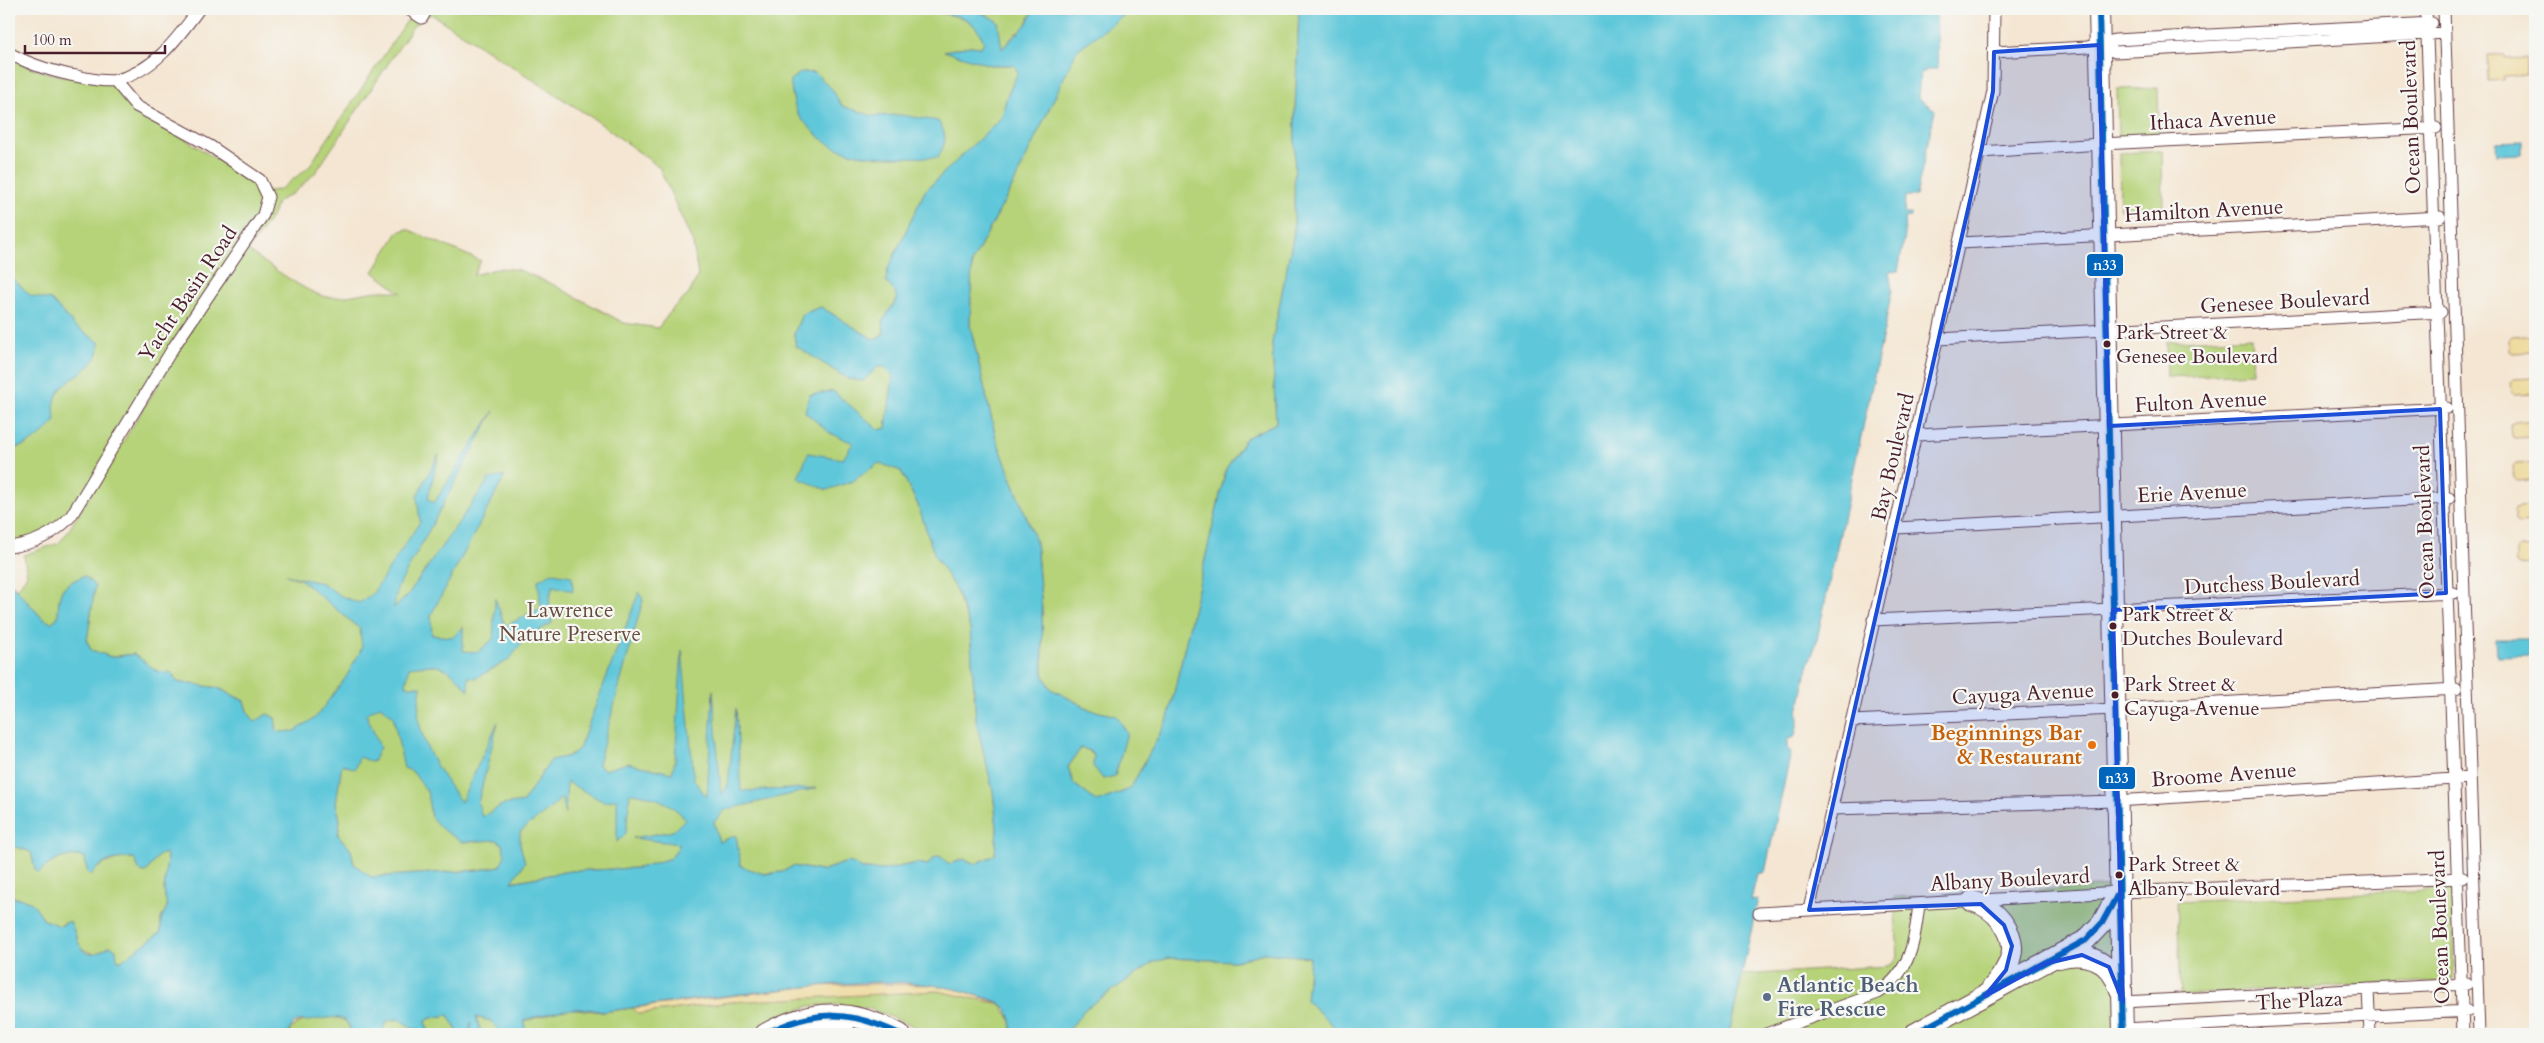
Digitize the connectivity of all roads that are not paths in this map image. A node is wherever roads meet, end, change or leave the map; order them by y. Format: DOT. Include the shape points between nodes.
graph roads {
  1 [pos="199,9"];
  2 [pos="408,9"];
  3 [pos="1994,9"];
  4 [pos="2099,9"];
  5 [pos="2426,9"];
  6 [pos="2444,9"];
  7 [pos="424,13"];
  8 [pos="2444,28"];
  9 [pos="2427,30"];
  10 [pos="2099,45"];
  11 [pos="1994,52"];
  12 [pos="9,53"];
  13 [pos="115,81"];
  14 [pos="2447,127"];
  15 [pos="2430,128"];
  16 [pos="2102,144"];
  17 [pos="1981,152"];
  18 [pos="2449,216"];
  19 [pos="2433,217"];
  20 [pos="2104,235"];
  21 [pos="1960,243"];
  22 [pos="2453,312"];
  23 [pos="2436,313"];
  24 [pos="2106,330"];
  25 [pos="1938,339"];
  26 [pos="2456,408"];
  27 [pos="2440,409"];
  28 [pos="2109,426"];
  29 [pos="1917,435"];
  30 [pos="2460,497"];
  31 [pos="2443,498"];
  32 [pos="2110,516"];
  33 [pos="1896,528"];
  34 [pos="9,547"];
  35 [pos="2463,592"];
  36 [pos="2446,593"];
  37 [pos="2113,610"];
  38 [pos="1873,620"];
  39 [pos="2466,688"];
  40 [pos="2450,689"];
  41 [pos="2115,709"];
  42 [pos="1851,721"];
  43 [pos="2469,778"];
  44 [pos="2453,779"];
  45 [pos="2117,801"];
  46 [pos="1832,809"];
  47 [pos="2473,878"];
  48 [pos="2457,879"];
  49 [pos="2119,892"];
  50 [pos="1972,901"];
  51 [pos="1919,904"];
  52 [pos="1809,910"];
  53 [pos="1759,913"];
  54 [pos="2044,964"];
  55 [pos="2477,984"];
  56 [pos="2461,985"];
  57 [pos="2368,989"];
  58 [pos="1985,996"];
  59 [pos="2123,1002"];
  60 [pos="1966,1008"];
  61 [pos="2477,1010"];
  62 [pos="2462,1011"];
  63 [pos="2369,1016"];
  64 [pos="2123,1032"];
  65 [pos="766,1034"];
  66 [pos="790,1034"];
  67 [pos="846,1034"];
  68 [pos="900,1034"];
  69 [pos="1766,1034"];
  70 [pos="1914,1034"];
  71 [pos="1943,1034"];
  72 [pos="2370,1034"];
  73 [pos="2463,1034"];
  74 [pos="2479,1034"];
  1 -- 13 [label="street" via="160,57 145,69"];
  2 -- 7 [label="street"];
  3 -- 11 [label="street, Bay Boulevard"];
  4 -- 10 [label="highway"];
  5 -- 9 [label="street, Ocean Boulevard"];
  6 -- 8 [label="street, Ocean Boulevard"];
  8 -- 9 [label="street"];
  8 -- 14 [label="street, Ocean Boulevard"];
  9 -- 10 [label="street" via="2115,40"];
  9 -- 15 [label="street, Ocean Boulevard"];
  10 -- 11 [label="street"];
  10 -- 16 [label="highway"];
  11 -- 17 [label="street, Bay Boulevard" via="1993,90"];
  12 -- 13 [label="street" via="39,68"];
  13 -- 34 [label="street, Yacht Basin Road" via="136,106 250,172 265,188 268,202 263,215 173,348 72,516 49,535 30,544"];
  14 -- 15 [label="street, Ithaca Avenue"];
  14 -- 18 [label="street, Ocean Boulevard"];
  15 -- 16 [label="street, Ithaca Avenue"];
  15 -- 19 [label="street, Ocean Boulevard"];
  16 -- 17 [label="street, Ithaca Avenue"];
  16 -- 20 [label="highway"];
  17 -- 21 [label="street, Bay Boulevard"];
  18 -- 19 [label="street, Hamilton Avenue"];
  18 -- 22 [label="street, Ocean Boulevard"];
  19 -- 20 [label="street, Hamilton Avenue"];
  19 -- 23 [label="street, Ocean Boulevard"];
  20 -- 21 [label="street, Hamilton Avenue"];
  20 -- 24 [label="highway"];
  21 -- 25 [label="street, Bay Boulevard"];
  22 -- 23 [label="street, Genesee Boulevard"];
  22 -- 26 [label="street, Ocean Boulevard"];
  23 -- 24 [label="street, Genesee Boulevard"];
  23 -- 27 [label="street, Ocean Boulevard"];
  24 -- 25 [label="street, Genesee Boulevard"];
  24 -- 28 [label="highway"];
  25 -- 29 [label="street, Bay Boulevard"];
  26 -- 27 [label="street, Fulton Avenue"];
  26 -- 30 [label="street, Ocean Boulevard"];
  27 -- 28 [label="street, Fulton Avenue"];
  27 -- 31 [label="street, Ocean Boulevard"];
  28 -- 29 [label="street, Fulton Avenue"];
  28 -- 32 [label="highway"];
  29 -- 33 [label="street, Bay Boulevard"];
  30 -- 31 [label="street, Erie Avenue"];
  30 -- 35 [label="street, Ocean Boulevard"];
  31 -- 32 [label="street, Erie Avenue"];
  31 -- 36 [label="street, Ocean Boulevard"];
  32 -- 33 [label="street, Erie Avenue"];
  32 -- 37 [label="highway"];
  33 -- 38 [label="street, Bay Boulevard"];
  35 -- 36 [label="street, Dutchess Boulevard"];
  35 -- 39 [label="street, Ocean Boulevard"];
  36 -- 37 [label="street, Dutchess Boulevard"];
  36 -- 40 [label="street, Ocean Boulevard"];
  37 -- 38 [label="street, Dutchess Boulevard"];
  37 -- 41 [label="highway"];
  38 -- 42 [label="street, Bay Boulevard"];
  39 -- 40 [label="street, Cayuga Avenue"];
  39 -- 43 [label="street, Ocean Boulevard"];
  40 -- 41 [label="street, Cayuga Avenue"];
  40 -- 44 [label="street, Ocean Boulevard"];
  41 -- 42 [label="street, Cayuga Avenue"];
  41 -- 45 [label="highway"];
  42 -- 46 [label="street, Bay Boulevard"];
  43 -- 44 [label="street, Broome Avenue"];
  43 -- 47 [label="street, Ocean Boulevard"];
  44 -- 45 [label="street, Broome Avenue"];
  44 -- 48 [label="street, Ocean Boulevard"];
  45 -- 46 [label="street, Broome Avenue"];
  45 -- 49 [label="highway"];
  46 -- 52 [label="street, Bay Boulevard"];
  47 -- 48 [label="street, Albany Boulevard"];
  47 -- 55 [label="street, Ocean Boulevard"];
  48 -- 49 [label="street, Albany Boulevard"];
  48 -- 56 [label="street, Ocean Boulevard"];
  49 -- 50 [label="street, Albany Boulevard"];
  49 -- 54 [label="highway" via="2096,931"];
  49 -- 59 [label="highway"];
  50 -- 51 [label="street, Albany Boulevard"];
  50 -- 58 [label="highway" via="1989,908 2000,920 2012,946 2006,970"];
  51 -- 52 [label="street, Albany Boulevard"];
  51 -- 69 [label="street" via="1913,947 1905,966 1892,982 1878,993"];
  52 -- 53 [label="street, Albany Boulevard"];
  54 -- 58 [label="highway"];
  54 -- 59 [label="highway" via="2067,956 2098,959 2117,980"];
  55 -- 56 [label="street, The Plaza"];
  55 -- 61 [label="street, Ocean Boulevard"];
  56 -- 57 [label="street, The Plaza"];
  56 -- 62 [label="street, Ocean Boulevard"];
  57 -- 59 [label="street, The Plaza"];
  57 -- 63 [label="street"];
  58 -- 60 [label="highway"];
  59 -- 64 [label="highway"];
  60 -- 70 [label="highway"];
  60 -- 71 [label="highway"];
  61 -- 62 [label="street, The Plaza"];
  61 -- 74 [label="street, Ocean Boulevard"];
  62 -- 63 [label="street, The Plaza"];
  62 -- 73 [label="street, Ocean Boulevard"];
  63 -- 64 [label="street, The Plaza"];
  63 -- 72 [label="street"];
  65 -- 68 [label="highway" via="787,1022 812,1015 837,1014 860,1016"];
  66 -- 67 [label="highway" via="820,1027"];
}
